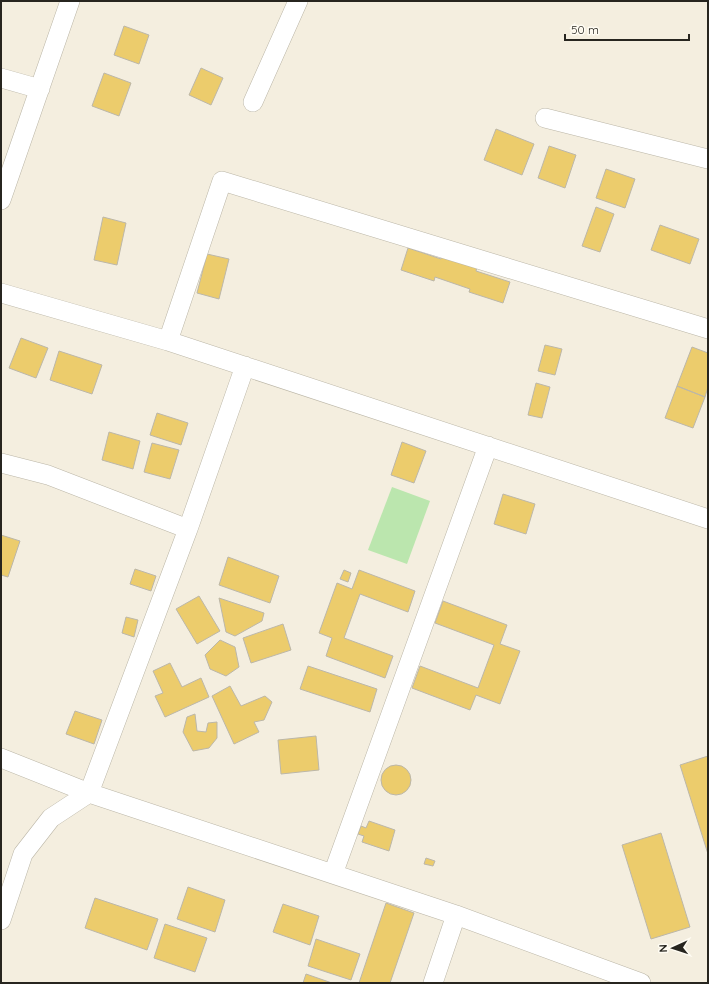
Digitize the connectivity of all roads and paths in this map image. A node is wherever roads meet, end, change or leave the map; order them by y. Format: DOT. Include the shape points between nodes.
graph roads {
  1 [pos="70,1"];
  2 [pos="298,1"];
  3 [pos="1,78"];
  4 [pos="40,89"];
  5 [pos="253,102"];
  6 [pos="545,118"];
  7 [pos="708,159"];
  8 [pos="1,200"];
  9 [pos="1,293"];
  10 [pos="708,329"];
  11 [pos="168,341"];
  12 [pos="245,366"];
  13 [pos="488,446"];
  14 [pos="1,463"];
  15 [pos="708,519"];
  16 [pos="188,530"];
  17 [pos="1,758"];
  18 [pos="89,793"];
  19 [pos="333,874"];
  20 [pos="456,915"];
  21 [pos="1,920"];
  22 [pos="433,983"];
  23 [pos="641,983"];
  1 -- 4 [label="street"];
  2 -- 5 [label="street"];
  3 -- 4 [label="street"];
  4 -- 8 [label="street"];
  6 -- 7 [label="street"];
  9 -- 11 [label="street"];
  10 -- 11 [label="street" via="222,181"];
  11 -- 12 [label="street"];
  12 -- 13 [label="street"];
  12 -- 16 [label="street"];
  13 -- 15 [label="street"];
  13 -- 19 [label="street"];
  14 -- 16 [label="street" via="48,475"];
  16 -- 18 [label="street"];
  17 -- 18 [label="street"];
  18 -- 19 [label="street"];
  18 -- 21 [label="street" via="51,818 23,854"];
  19 -- 20 [label="street"];
  20 -- 22 [label="street"];
  20 -- 23 [label="street"];
}
